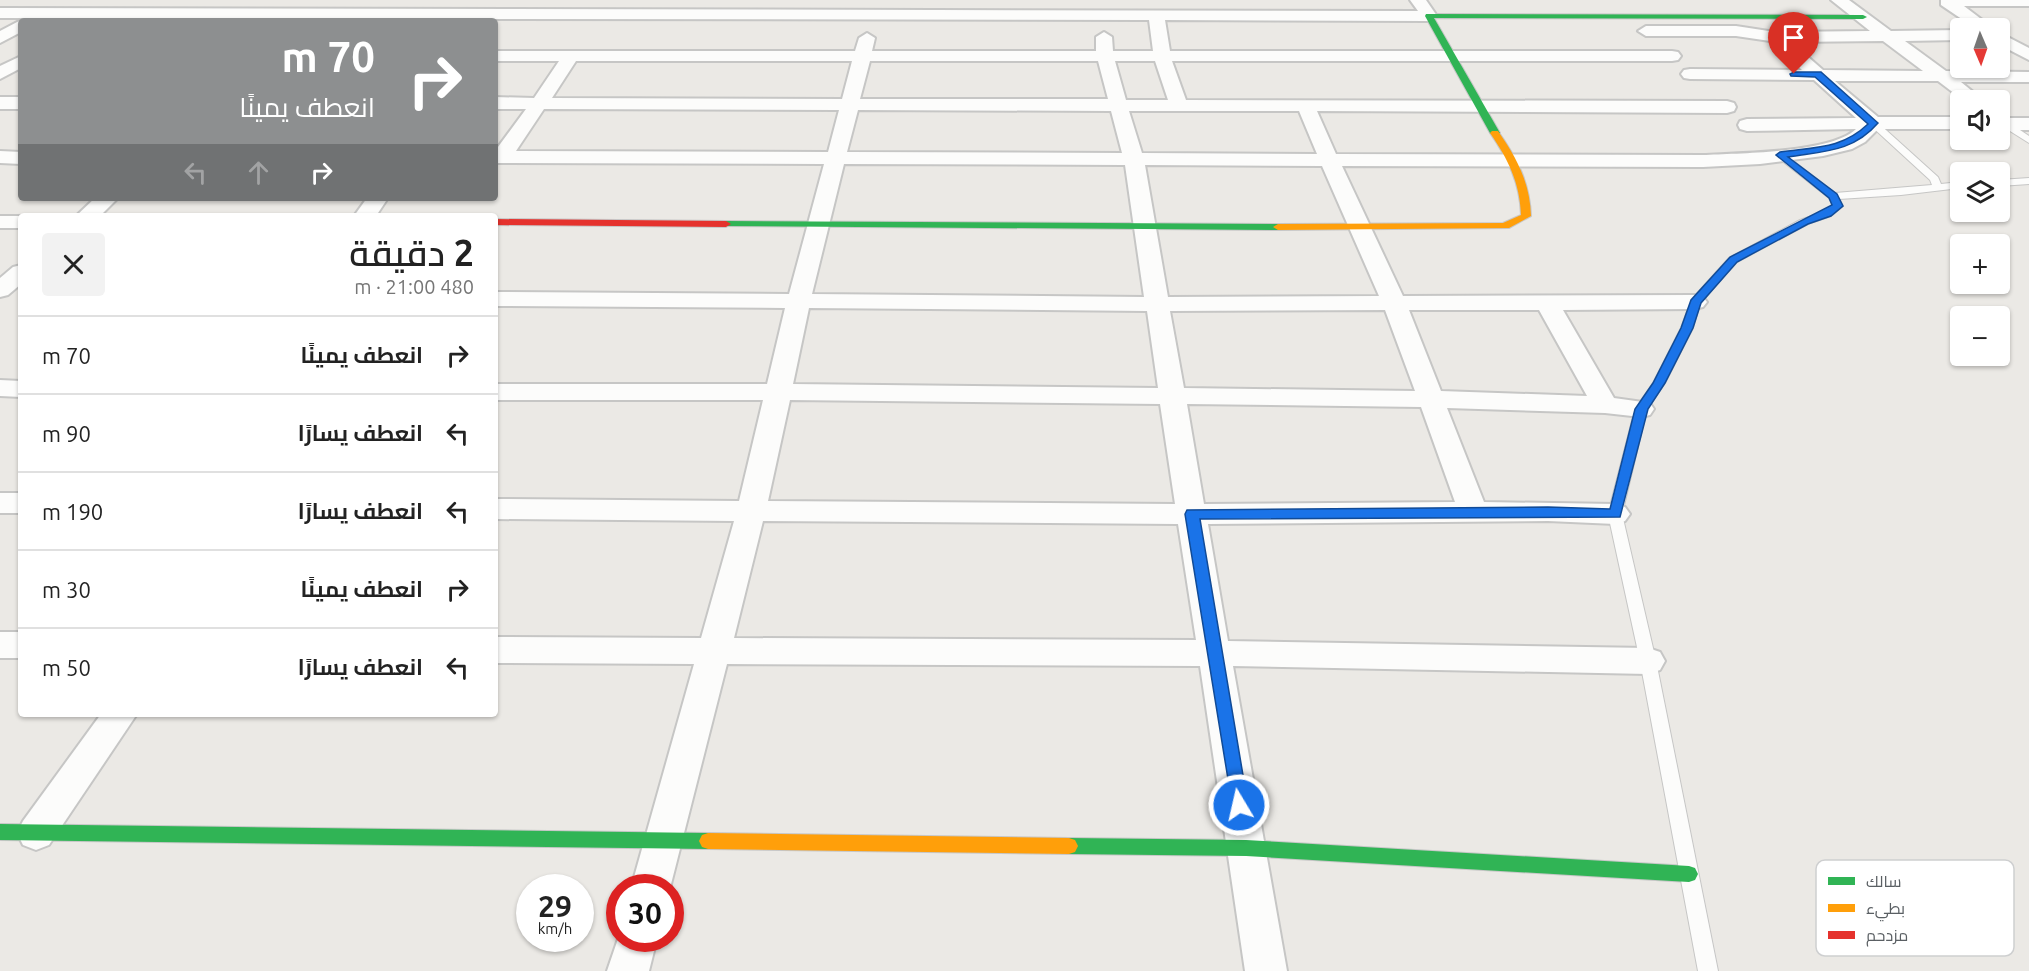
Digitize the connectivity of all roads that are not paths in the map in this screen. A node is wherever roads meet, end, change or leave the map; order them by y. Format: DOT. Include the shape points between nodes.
graph roads {
  1 [pos="62,0"];
  2 [pos="114,0"];
  3 [pos="339,0"];
  4 [pos="535,0"];
  5 [pos="1418,0"];
  6 [pos="1839,0"];
  7 [pos="2029,2"];
  8 [pos="640,7"];
  9 [pos="872,8"];
  10 [pos="1101,8"];
  11 [pos="0,14"];
  12 [pos="523,14"];
  13 [pos="550,14"];
  14 [pos="1156,15"];
  15 [pos="1429,16"];
  16 [pos="34,17"];
  17 [pos="87,17"];
  18 [pos="1863,17"];
  19 [pos="318,18"];
  20 [pos="1633,18"];
  21 [pos="1970,18"];
  22 [pos="18,27"];
  23 [pos="1646,31"];
  24 [pos="1888,35"];
  25 [pos="1950,35"];
  26 [pos="2029,35"];
  27 [pos="2010,36"];
  28 [pos="0,38"];
  29 [pos="1776,38"];
  30 [pos="2010,44"];
  31 [pos="0,54"];
  32 [pos="18,55"];
  33 [pos="863,55"];
  34 [pos="498,56"];
  35 [pos="518,56"];
  36 [pos="572,56"];
  37 [pos="1105,56"];
  38 [pos="1672,56"];
  39 [pos="2029,56"];
  40 [pos="1162,57"];
  41 [pos="1451,57"];
  42 [pos="18,63"];
  43 [pos="0,74"];
  44 [pos="1690,74"];
  45 [pos="1818,74"];
  46 [pos="1940,76"];
  47 [pos="2029,77"];
  48 [pos="1960,90"];
  49 [pos="0,103"];
  50 [pos="18,103"];
  51 [pos="498,103"];
  52 [pos="540,103"];
  53 [pos="1305,104"];
  54 [pos="850,105"];
  55 [pos="1119,105"];
  56 [pos="1179,105"];
  57 [pos="1478,105"];
  58 [pos="1727,107"];
  59 [pos="1873,123"];
  60 [pos="1950,123"];
  61 [pos="2010,123"];
  62 [pos="2029,124"];
  63 [pos="1747,125"];
  64 [pos="2010,128"];
  65 [pos="2029,141"];
  66 [pos="1780,155"];
  67 [pos="499,157"];
  68 [pos="0,158"];
  69 [pos="18,158"];
  70 [pos="836,159"];
  71 [pos="1134,161"];
  72 [pos="1330,161"];
  73 [pos="1516,162"];
  74 [pos="2029,181"];
  75 [pos="2010,182"];
  76 [pos="1950,186"];
  77 [pos="1937,187"];
  78 [pos="1833,196"];
  79 [pos="104,201"];
  80 [pos="90,213"];
  81 [pos="0,222"];
  82 [pos="18,222"];
  83 [pos="498,222"];
  84 [pos="820,226"];
  85 [pos="1358,226"];
  86 [pos="1145,228"];
  87 [pos="18,275"];
  88 [pos="0,290"];
  89 [pos="0,298"];
  90 [pos="18,298"];
  91 [pos="498,299"];
  92 [pos="799,300"];
  93 [pos="1394,302"];
  94 [pos="1695,302"];
  95 [pos="1547,303"];
  96 [pos="1158,304"];
  97 [pos="0,388"];
  98 [pos="18,389"];
  99 [pos="498,392"];
  100 [pos="778,392"];
  101 [pos="1173,395"];
  102 [pos="1430,399"];
  103 [pos="1605,405"];
  104 [pos="1641,409"];
  105 [pos="0,503"];
  106 [pos="18,503"];
  107 [pos="498,509"];
  108 [pos="751,512"];
  109 [pos="1474,513"];
  110 [pos="1192,514"];
  111 [pos="1615,514"];
  112 [pos="0,645"];
  113 [pos="18,645"];
  114 [pos="498,650"];
  115 [pos="714,652"];
  116 [pos="1215,653"];
  117 [pos="1648,661"];
  118 [pos="118,717"];
  119 [pos="0,832"];
  120 [pos="36,833"];
  121 [pos="663,842"];
  122 [pos="1246,848"];
  123 [pos="655,874"];
  124 [pos="1689,874"];
  125 [pos="633,952"];
  126 [pos="628,971"];
  127 [pos="1266,971"];
  128 [pos="1708,971"];
  1 -- 16 [label="street"];
  2 -- 17 [label="street"];
  3 -- 19 [label="street"];
  4 -- 12 [label="street"];
  5 -- 15 [label="street"];
  6 -- 18 [label="street"];
  7 -- 21 [label="street" via="1947,2"];
  8 -- 9 [label="street"];
  8 -- 13 [label="street"];
  9 -- 10 [label="street"];
  9 -- 33 [label="street"];
  10 -- 14 [label="street"];
  10 -- 37 [label="street"];
  11 -- 16 [label="street"];
  12 -- 13 [label="street"];
  12 -- 19 [label="street"];
  13 -- 35 [label="street"];
  14 -- 15 [label="street"];
  14 -- 40 [label="street"];
  15 -- 20 [label="street"];
  15 -- 41 [label="street"];
  16 -- 17 [label="street"];
  17 -- 19 [label="street"];
  18 -- 20 [label="street"];
  18 -- 24 [label="street"];
  20 -- 23 [label="street"];
  22 -- 28 [label="street"];
  23 -- 29 [label="street" via="1736,31"];
  23 -- 38 [label="street"];
  24 -- 25 [label="street"];
  24 -- 29 [label="street"];
  24 -- 46 [label="street"];
  26 -- 27 [label="street"];
  29 -- 45 [label="street"];
  30 -- 39 [label="street"];
  31 -- 32 [label="street"];
  33 -- 36 [label="street"];
  33 -- 37 [label="street"];
  33 -- 54 [label="street"];
  34 -- 35 [label="street"];
  35 -- 36 [label="street"];
  36 -- 52 [label="street"];
  37 -- 40 [label="street"];
  37 -- 55 [label="street"];
  38 -- 41 [label="street"];
  38 -- 44 [label="street"];
  40 -- 41 [label="street"];
  40 -- 56 [label="street"];
  41 -- 57 [label="street"];
  42 -- 43 [label="street"];
  44 -- 45 [label="street"];
  44 -- 58 [label="street"];
  45 -- 46 [label="street"];
  45 -- 59 [label="street"];
  46 -- 47 [label="street"];
  46 -- 48 [label="street"];
  49 -- 50 [label="street"];
  51 -- 52 [label="street"];
  52 -- 54 [label="street"];
  52 -- 67 [label="street"];
  53 -- 56 [label="street"];
  53 -- 57 [label="street"];
  53 -- 72 [label="street"];
  54 -- 55 [label="street"];
  54 -- 70 [label="street"];
  55 -- 56 [label="street"];
  55 -- 71 [label="street"];
  57 -- 58 [label="street"];
  57 -- 73 [label="street"];
  58 -- 63 [label="street"];
  59 -- 60 [label="street"];
  59 -- 63 [label="street"];
  59 -- 66 [label="street" via="1845,145"];
  59 -- 77 [label="lane" via="1935,179"];
  61 -- 62 [label="street"];
  63 -- 66 [label="street"];
  64 -- 65 [label="lane"];
  66 -- 73 [label="street" via="1702,161"];
  66 -- 78 [label="lane"];
  67 -- 70 [label="street"];
  68 -- 69 [label="street"];
  70 -- 71 [label="street"];
  70 -- 84 [label="street"];
  71 -- 72 [label="street"];
  71 -- 86 [label="street"];
  72 -- 73 [label="street"];
  72 -- 85 [label="street"];
  73 -- 85 [label="street" via="1527,192 1526,216 1505,226"];
  74 -- 75 [label="lane"];
  76 -- 77 [label="lane"];
  77 -- 78 [label="lane"];
  78 -- 94 [label="lane" via="1838,206 1733,260"];
  79 -- 80 [label="street"];
  81 -- 82 [label="street"];
  83 -- 84 [label="street"];
  84 -- 86 [label="street"];
  84 -- 92 [label="street"];
  85 -- 86 [label="street"];
  85 -- 93 [label="street"];
  86 -- 96 [label="street"];
  87 -- 88 [label="street"];
  89 -- 90 [label="street"];
  91 -- 92 [label="street"];
  92 -- 96 [label="street"];
  92 -- 100 [label="street"];
  93 -- 95 [label="street"];
  93 -- 96 [label="street"];
  93 -- 102 [label="street"];
  94 -- 95 [label="street"];
  94 -- 104 [label="lane" via="1687,328"];
  95 -- 103 [label="street"];
  96 -- 101 [label="street"];
  97 -- 98 [label="street"];
  99 -- 100 [label="street"];
  100 -- 101 [label="street"];
  100 -- 108 [label="street"];
  101 -- 102 [label="street"];
  101 -- 110 [label="street"];
  102 -- 103 [label="street"];
  102 -- 109 [label="street"];
  103 -- 104 [label="street"];
  104 -- 111 [label="lane"];
  105 -- 106 [label="street"];
  107 -- 108 [label="street"];
  108 -- 110 [label="street"];
  108 -- 115 [label="street"];
  109 -- 110 [label="street"];
  109 -- 111 [label="street"];
  110 -- 116 [label="street"];
  111 -- 117 [label="lane"];
  112 -- 113 [label="street"];
  114 -- 115 [label="street"];
  115 -- 116 [label="street"];
  115 -- 121 [label="street"];
  116 -- 117 [label="street"];
  116 -- 122 [label="street"];
  117 -- 124 [label="lane"];
  118 -- 120 [label="street"];
  119 -- 120 [label="street"];
  120 -- 121 [label="street"];
  121 -- 122 [label="street"];
  121 -- 123 [label="street"];
  122 -- 124 [label="street"];
  122 -- 127 [label="street"];
  124 -- 128 [label="lane"];
  125 -- 126 [label="street"];
}
